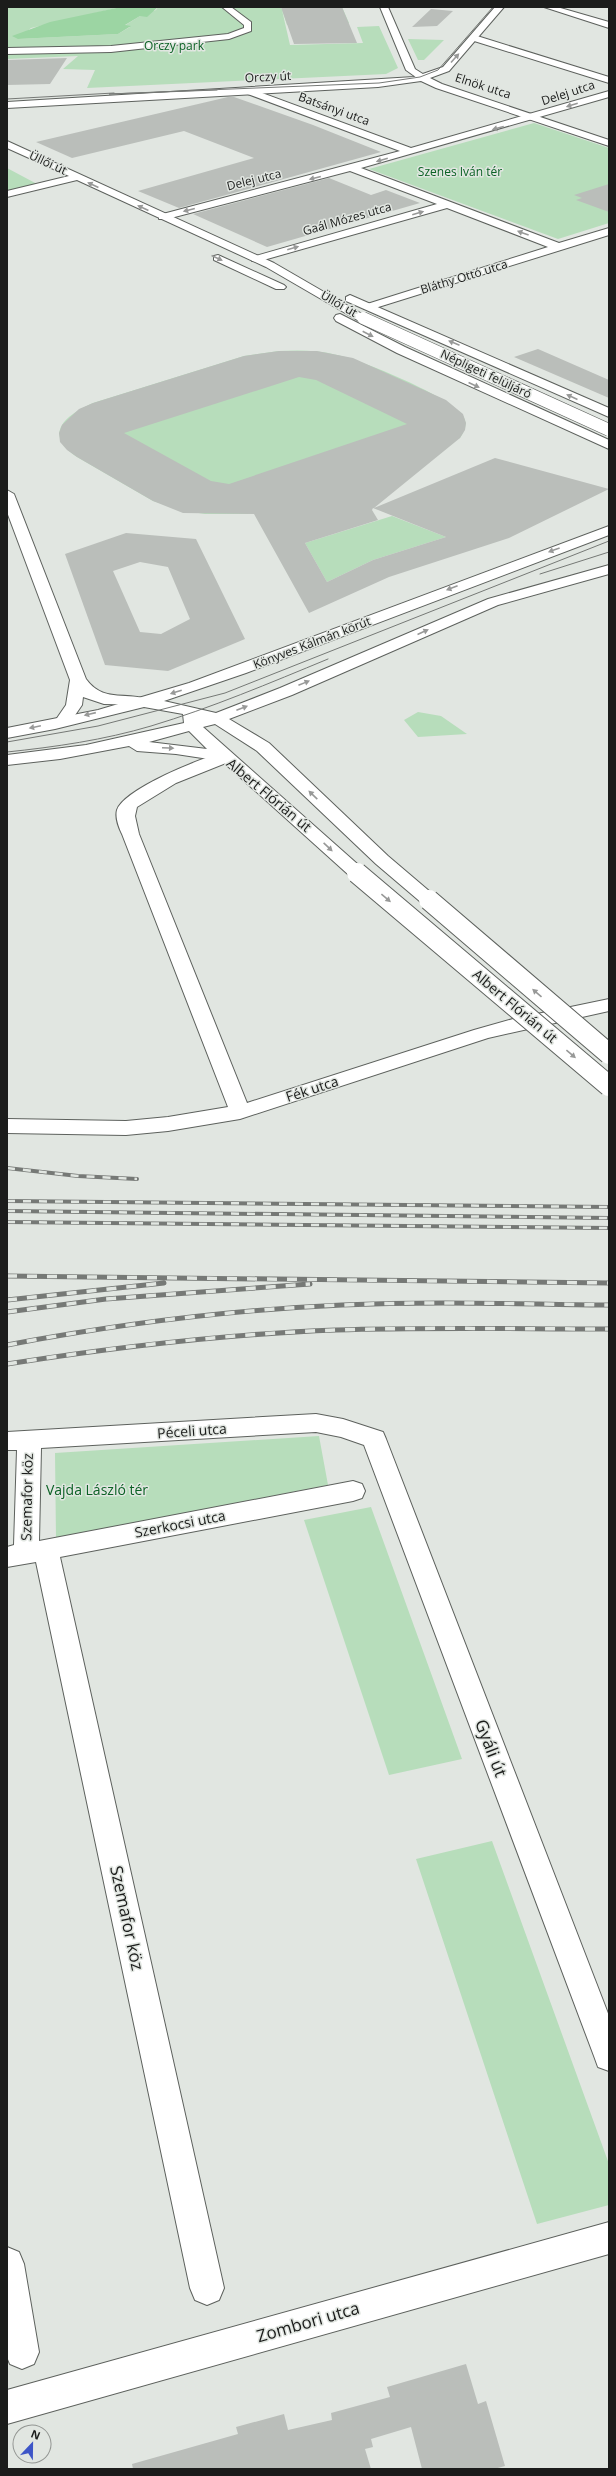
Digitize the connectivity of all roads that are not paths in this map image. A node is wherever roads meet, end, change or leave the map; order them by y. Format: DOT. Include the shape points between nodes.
graph roads {
  1 [pos="226,7"];
  2 [pos="384,7"];
  3 [pos="500,7"];
  4 [pos="548,7"];
  5 [pos="609,25"];
  6 [pos="474,38"];
  7 [pos="7,51"];
  8 [pos="427,66"];
  9 [pos="413,72"];
  10 [pos="423,78"];
  11 [pos="609,80"];
  12 [pos="248,91"];
  13 [pos="609,94"];
  14 [pos="7,96"];
  15 [pos="7,105"];
  16 [pos="535,117"];
  17 [pos="609,143"];
  18 [pos="7,144"];
  19 [pos="411,152"];
  20 [pos="352,168"];
  21 [pos="35,174"];
  22 [pos="78,178"];
  23 [pos="55,183"];
  24 [pos="70,190"];
  25 [pos="7,194"];
  26 [pos="446,205"];
  27 [pos="163,217"];
  28 [pos="609,232"];
  29 [pos="559,247"];
  30 [pos="206,253"];
  31 [pos="256,259"];
  32 [pos="323,309"];
  33 [pos="366,312"];
  34 [pos="608,413"];
  35 [pos="568,428"];
  36 [pos="609,430"];
  37 [pos="609,446"];
  38 [pos="7,494"];
  39 [pos="609,530"];
  40 [pos="609,569"];
  41 [pos="227,676"];
  42 [pos="78,680"];
  43 [pos="268,698"];
  44 [pos="141,702"];
  45 [pos="191,718"];
  46 [pos="217,718"];
  47 [pos="63,721"];
  48 [pos="7,732"];
  49 [pos="115,745"];
  50 [pos="263,747"];
  51 [pos="225,757"];
  52 [pos="7,760"];
  53 [pos="609,1005"];
  54 [pos="609,1054"];
  55 [pos="609,1086"];
  56 [pos="240,1112"];
  57 [pos="7,1126"];
  58 [pos="374,1439"];
  59 [pos="18,1441"];
  60 [pos="353,1491"];
  61 [pos="26,1553"];
  62 [pos="609,2056"];
  63 [pos="609,2238"];
  64 [pos="7,2264"];
  65 [pos="207,2288"];
  66 [pos="22,2352"];
  67 [pos="7,2407"];
  1 -- 7 [label="street" via="248,24 248,30 229,36 111,49"];
  2 -- 9 [label="street"];
  3 -- 6 [label="street, Orczy út"];
  4 -- 5 [label="street"];
  10 -- 6 [label="street, Orczy út, one-way" via="446,69"];
  6 -- 11 [label="street"];
  8 -- 9 [label="street, Orczy út"];
  9 -- 10 [label="street, Elnök utca"];
  9 -- 14 [label="street, Orczy út" via="378,79"];
  10 -- 12 [label="street, Orczy út" via="378,84"];
  10 -- 16 [label="street, Elnök utca" via="439,86"];
  12 -- 15 [label="street, Orczy út"];
  12 -- 19 [label="street, Batsányi utca"];
  13 -- 16 [label="street, Delej utca, one-way"];
  16 -- 17 [label="street"];
  16 -- 19 [label="street, one-way"];
  18 -- 22 [label="street, Üllői út"];
  19 -- 20 [label="street, one-way"];
  20 -- 26 [label="street"];
  20 -- 27 [label="street, Delej utca, one-way"];
  21 -- 23 [label="street, Üllői út"];
  22 -- 23 [label="street"];
  27 -- 22 [label="street, Üllői út, one-way"];
  23 -- 24 [label="street, Üllői út"];
  23 -- 25 [label="street"];
  29 -- 26 [label="street, one-way"];
  31 -- 26 [label="street, Gaál Mózes utca, one-way"];
  27 -- 31 [label="street, Üllői út"];
  28 -- 29 [label="street, Bláthy Ottó utca"];
  29 -- 33 [label="street, Bláthy Ottó utca"];
  30 -- 33 [label="street, Üllői út, one-way" via="292,293"];
  31 -- 33 [label="street, Üllői út"];
  32 -- 35 [label="street, one-way" via="401,350"];
  34 -- 33 [label="street, one-way"];
  33 -- 36 [label="street, Népligeti felüljáró, bridge"];
  34 -- 35 [label="street" via="584,412 565,418"];
  35 -- 37 [label="street"];
  38 -- 42 [label="street"];
  39 -- 41 [label="street, Könyves Kálmán körút, one-way"];
  43 -- 40 [label="street, one-way" via="493,602"];
  41 -- 44 [label="street, Könyves Kálmán körút, one-way"];
  41 -- 45 [label="street" via="194,700"];
  42 -- 44 [label="street" via="88,693 104,699"];
  42 -- 47 [label="street" via="74,705"];
  46 -- 43 [label="street, one-way"];
  43 -- 50 [label="street" via="256,717 255,729"];
  44 -- 45 [label="street"];
  44 -- 47 [label="street, Könyves Kálmán körút, one-way"];
  45 -- 46 [label="street"];
  45 -- 49 [label="street"];
  45 -- 51 [label="street"];
  46 -- 50 [label="street, Albert Flórián út"];
  47 -- 48 [label="street, Könyves Kálmán körút, one-way"];
  49 -- 51 [label="street, one-way" via="176,748"];
  49 -- 52 [label="street" via="46,757"];
  54 -- 50 [label="street, Albert Flórián út, one-way, bridge" via="382,860"];
  51 -- 55 [label="street, Albert Flórián út, one-way, bridge" via="285,807 357,873"];
  51 -- 56 [label="street, Albert Flórián út" via="205,764 136,798 126,810 127,822"];
  53 -- 56 [label="street, Fék utca" via="481,1034"];
  56 -- 57 [label="street, Fék utca" via="126,1128"];
  58 -- 59 [label="street, Péceli utca" via="343,1428 316,1424"];
  58 -- 62 [label="street, Gyáli út"];
  59 -- 61 [label="street, Szemafor köz"];
  60 -- 61 [label="street, Szerkocsi utca"];
  61 -- 65 [label="street, Szemafor köz"];
  63 -- 67 [label="street, Zombori utca"];
  64 -- 66 [label="street"];
}
